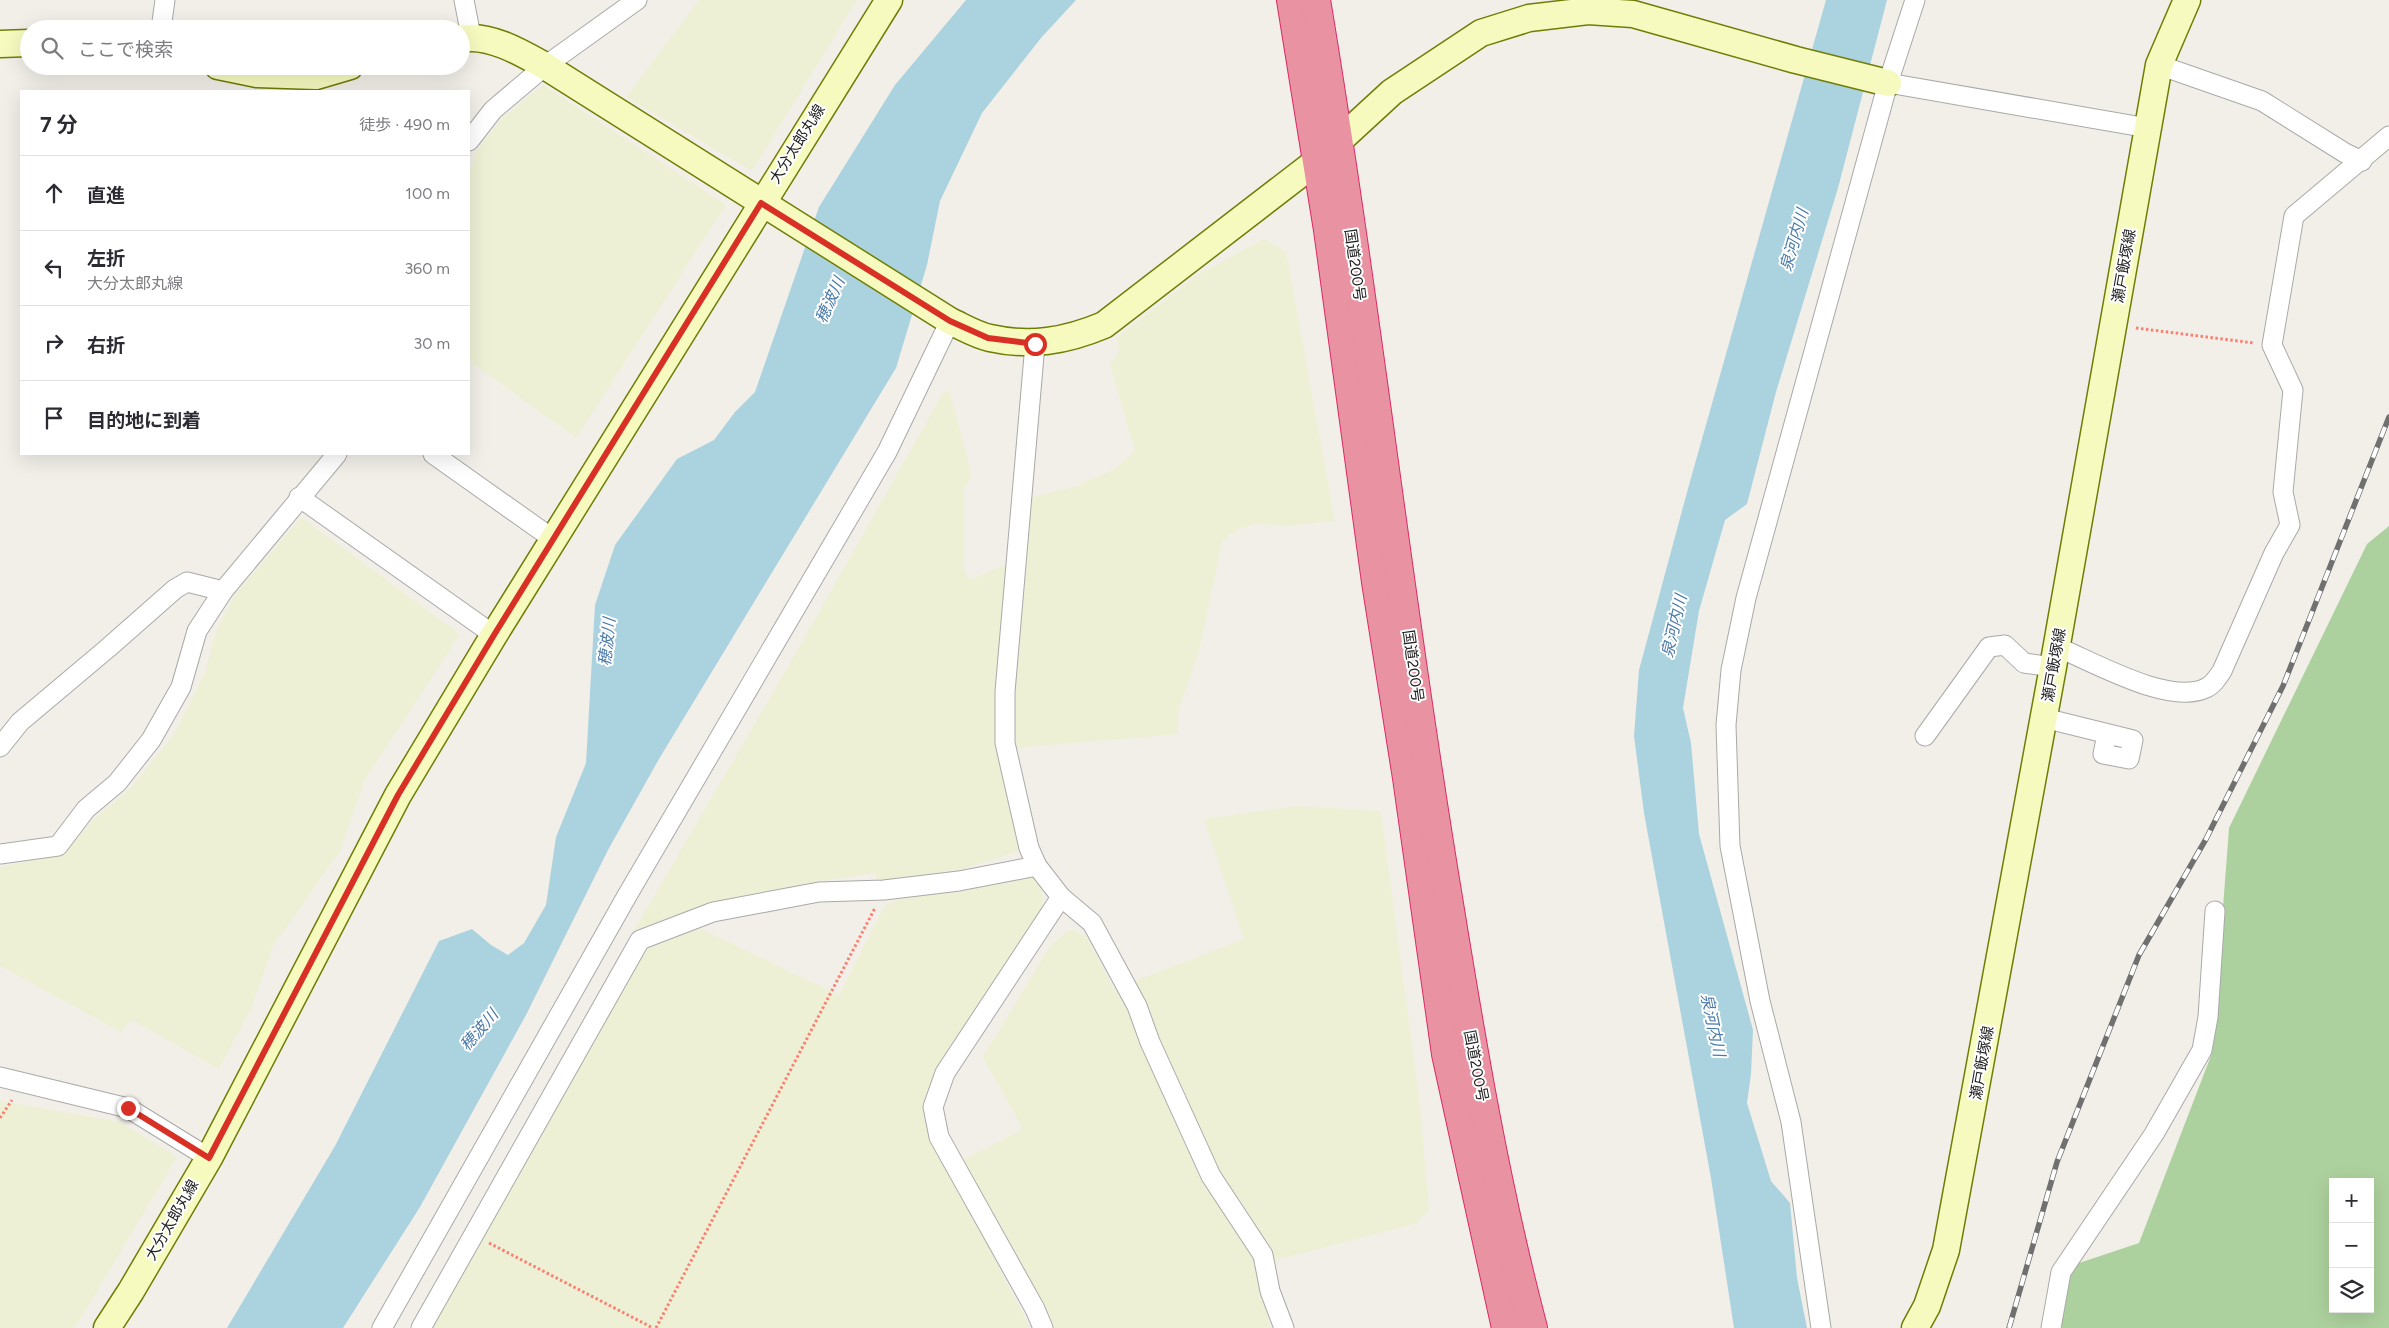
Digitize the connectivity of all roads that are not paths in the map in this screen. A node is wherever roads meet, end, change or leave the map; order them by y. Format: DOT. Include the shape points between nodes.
graph roads {
  1 [pos="165,0"];
  2 [pos="464,0"];
  3 [pos="637,0"];
  4 [pos="888,0"];
  5 [pos="1291,0"];
  6 [pos="1316,0"];
  7 [pos="1915,0"];
  8 [pos="2187,0"];
  9 [pos="162,20"];
  10 [pos="465,20"];
  11 [pos="470,39"];
  12 [pos="20,43"];
  13 [pos="0,44"];
  14 [pos="545,66"];
  15 [pos="2160,66"];
  16 [pos="286,75"];
  17 [pos="319,75"];
  18 [pos="1888,83"];
  19 [pos="2148,128"];
  20 [pos="2389,136"];
  21 [pos="470,140"];
  22 [pos="1340,142"];
  23 [pos="1317,161"];
  24 [pos="2362,161"];
  25 [pos="767,207"];
  26 [pos="950,321"];
  27 [pos="1035,344"];
  28 [pos="336,455"];
  29 [pos="434,455"];
  30 [pos="299,497"];
  31 [pos="553,539"];
  32 [pos="223,591"];
  33 [pos="494,635"];
  34 [pos="2055,657"];
  35 [pos="2044,718"];
  36 [pos="2107,734"];
  37 [pos="1925,736"];
  38 [pos="0,747"];
  39 [pos="0,854"];
  40 [pos="1037,866"];
  41 [pos="1061,897"];
  42 [pos="2215,910"];
  43 [pos="0,1077"];
  44 [pos="209,1158"];
  45 [pos="107,1328"];
  46 [pos="382,1328"];
  47 [pos="421,1328"];
  48 [pos="1043,1328"];
  49 [pos="1284,1328"];
  50 [pos="1506,1328"];
  51 [pos="1534,1328"];
  52 [pos="1820,1328"];
  53 [pos="1915,1328"];
  54 [pos="2051,1328"];
  1 -- 9 [label="street"];
  2 -- 10 [label="street"];
  3 -- 14 [label="street"];
  4 -- 25 [label="main road, 大分太郎丸線"];
  5 -- 23 [label="highway, 国道200号"];
  6 -- 22 [label="highway, 国道200号"];
  7 -- 18 [label="street"];
  8 -- 15 [label="main road, 瀬戸飯塚線"];
  11 -- 14 [label="main road" via="513,48"];
  12 -- 13 [label="main road"];
  14 -- 21 [label="street" via="493,110"];
  14 -- 25 [label="main road"];
  15 -- 19 [label="main road, 瀬戸飯塚線"];
  15 -- 24 [label="street" via="2262,101"];
  16 -- 17 [label="main road"];
  18 -- 19 [label="street"];
  18 -- 22 [label="main road" via="1633,14 1588,11 1529,18 1481,33 1392,92"];
  18 -- 52 [label="street" via="1746,598 1731,670 1726,725 1730,846 1760,1001 1791,1122"];
  19 -- 34 [label="main road, 瀬戸飯塚線"];
  20 -- 24 [label="street"];
  22 -- 23 [label="main road"];
  22 -- 51 [label="highway, 国道200号" via="1432,806 1473,1050 1513,1252"];
  23 -- 27 [label="main road" via="1104,325 1078,336"];
  23 -- 50 [label="highway, 国道200号" via="1446,1054"];
  24 -- 34 [label="street" via="2294,216 2272,345 2293,390 2283,492 2290,526 2274,553 2222,671 2208,688 2191,693 2159,690"];
  25 -- 26 [label="main road"];
  25 -- 31 [label="main road, 大分太郎丸線"];
  26 -- 27 [label="main road" via="988,338"];
  26 -- 46 [label="street" via="886,452 628,894"];
  27 -- 40 [label="street" via="1005,692 1005,743 1029,848"];
  28 -- 30 [label="street"];
  29 -- 31 [label="street"];
  30 -- 32 [label="street"];
  30 -- 33 [label="street"];
  31 -- 33 [label="main road, 大分太郎丸線"];
  32 -- 38 [label="street" via="187,582 175,589 20,722"];
  32 -- 39 [label="street" via="197,631 180,687 156,733 118,783 86,809 58,846"];
  33 -- 44 [label="main road, 大分太郎丸線" via="398,795"];
  34 -- 35 [label="main road, 瀬戸飯塚線"];
  34 -- 37 [label="street" via="2024,663 2005,645 1989,647"];
  35 -- 36 [label="street"];
  35 -- 53 [label="main road, 瀬戸飯塚線" via="1946,1250 1927,1306"];
  40 -- 41 [label="street"];
  40 -- 47 [label="street" via="959,882 884,890 819,892 713,912 640,940"];
  41 -- 48 [label="street" via="945,1073 933,1107 939,1137 1036,1309"];
  41 -- 49 [label="street" via="1092,923 1137,1006 1211,1176 1263,1255 1270,1291"];
  42 -- 54 [label="street" via="2208,1017 2202,1050 2154,1134 2061,1272"];
  43 -- 44 [label="street" via="128,1108"];
  44 -- 45 [label="main road, 大分太郎丸線"];
}
